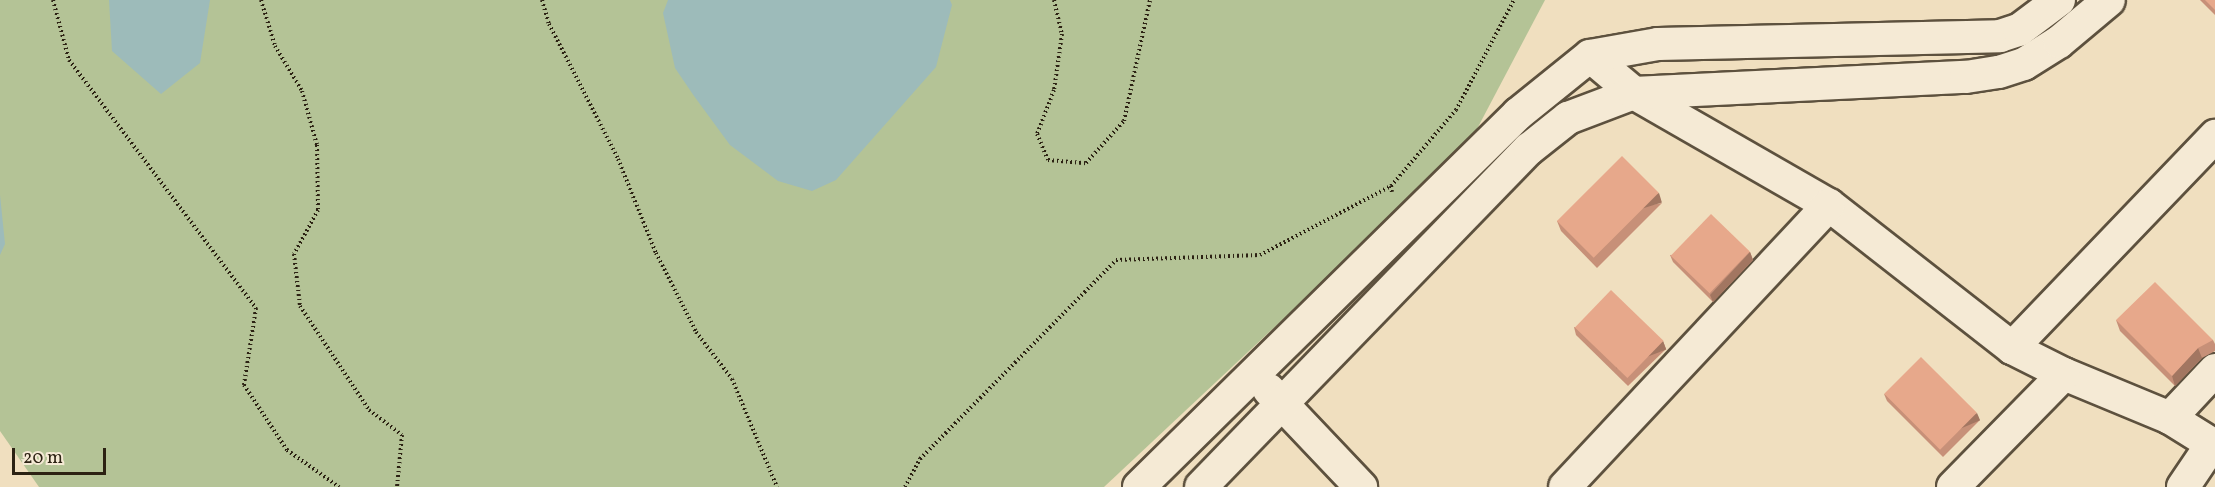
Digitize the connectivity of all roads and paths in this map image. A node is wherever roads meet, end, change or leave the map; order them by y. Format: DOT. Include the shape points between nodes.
graph roads {
  1 [pos="53,0"];
  2 [pos="261,0"];
  3 [pos="542,0"];
  4 [pos="1054,0"];
  5 [pos="1150,0"];
  6 [pos="1514,0"];
  7 [pos="2059,0"];
  8 [pos="2109,0"];
  9 [pos="1590,56"];
  10 [pos="1634,93"];
  11 [pos="2215,136"];
  12 [pos="1391,186"];
  13 [pos="1392,196"];
  14 [pos="1829,205"];
  15 [pos="2012,348"];
  16 [pos="2215,370"];
  17 [pos="1252,372"];
  18 [pos="2064,374"];
  19 [pos="1283,404"];
  20 [pos="2170,418"];
  21 [pos="2213,445"];
  22 [pos="339,487"];
  23 [pos="397,487"];
  24 [pos="777,487"];
  25 [pos="905,487"];
  26 [pos="1139,487"];
  27 [pos="1201,487"];
  28 [pos="1361,487"];
  29 [pos="1565,487"];
  30 [pos="1953,487"];
  31 [pos="2183,487"];
  1 -- 22 [label="path" via="69,60 256,308 244,385 287,450"];
  2 -- 23 [label="path" via="275,46 302,91 317,145 318,210 294,254 300,306 369,410 402,435"];
  3 -- 24 [label="path" via="549,24 618,159 656,253 696,332 732,379"];
  4 -- 5 [label="path" via="1062,34 1054,90 1037,134 1048,160 1086,163 1124,121"];
  6 -- 12 [label="path" via="1456,110"];
  7 -- 9 [label="street" via="2019,30 2000,36 1658,44"];
  8 -- 10 [label="street" via="2059,42 2024,64 1999,72"];
  9 -- 10 [label="street"];
  9 -- 17 [label="street" via="1518,114"];
  10 -- 14 [label="street"];
  10 -- 19 [label="street" via="1568,118 1529,149"];
  11 -- 15 [label="street"];
  12 -- 13 [label="path"];
  12 -- 25 [label="path" via="1260,255 1116,260 920,459"];
  14 -- 15 [label="street"];
  14 -- 29 [label="street"];
  15 -- 18 [label="street"];
  16 -- 20 [label="street"];
  17 -- 19 [label="street"];
  17 -- 26 [label="street"];
  18 -- 20 [label="street"];
  18 -- 30 [label="street"];
  19 -- 27 [label="street"];
  19 -- 28 [label="street"];
  20 -- 21 [label="street"];
  21 -- 31 [label="street"];
}
